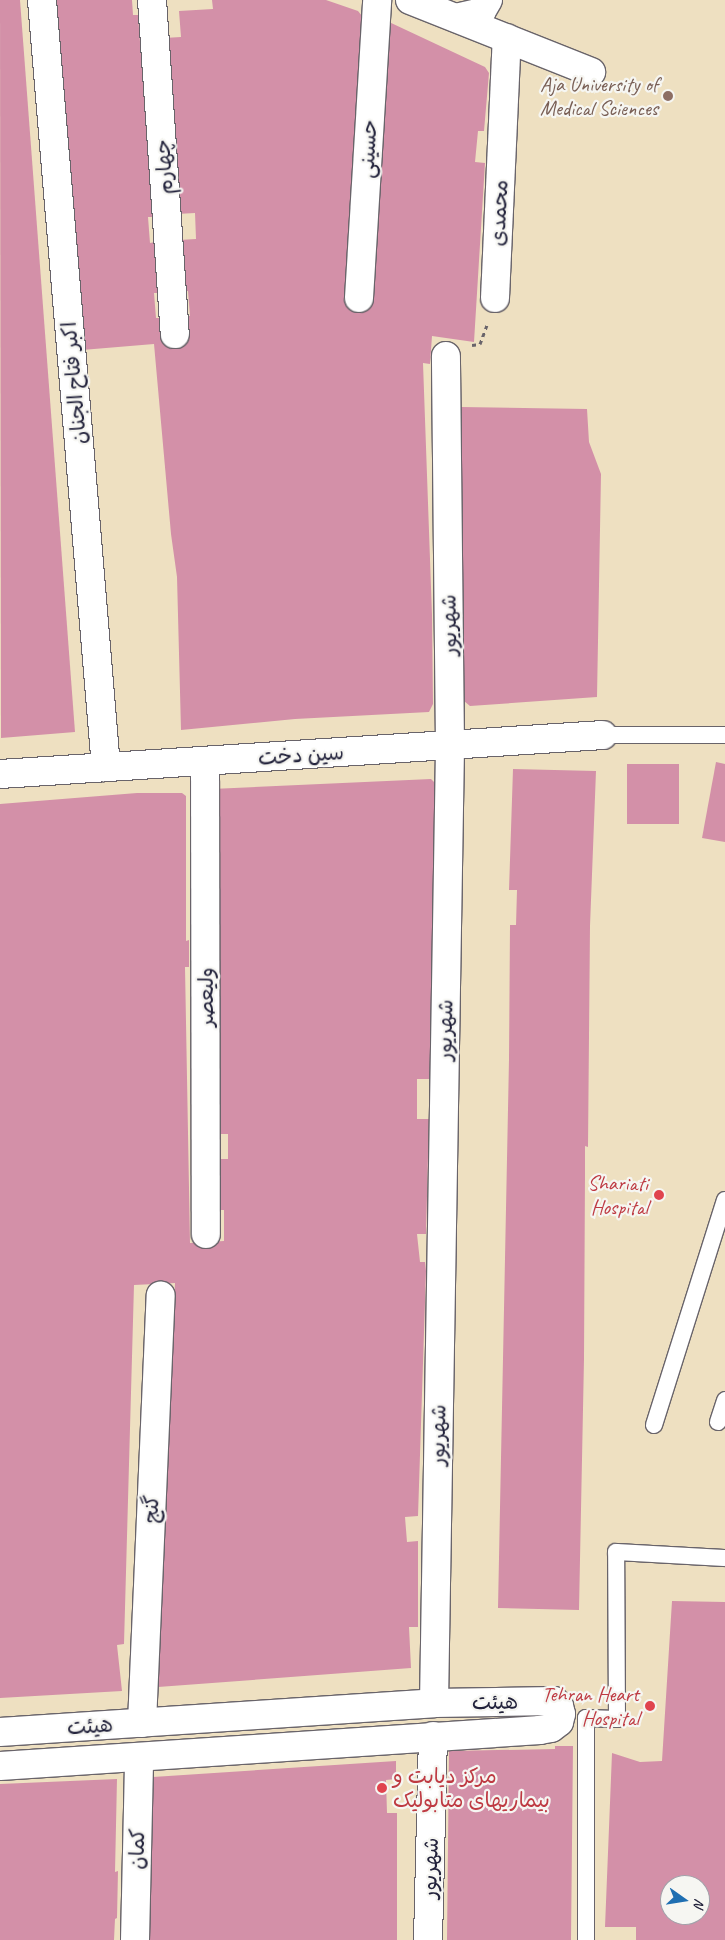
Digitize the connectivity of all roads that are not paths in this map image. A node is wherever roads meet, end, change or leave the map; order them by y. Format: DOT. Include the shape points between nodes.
graph roads {
  1 [pos="42,0"];
  2 [pos="152,0"];
  3 [pos="377,0"];
  4 [pos="410,0"];
  5 [pos="488,0"];
  6 [pos="456,18"];
  7 [pos="507,38"];
  8 [pos="591,72"];
  9 [pos="359,298"];
  10 [pos="495,298"];
  11 [pos="175,334"];
  12 [pos="446,356"];
  13 [pos="603,735"];
  14 [pos="725,735"];
  15 [pos="450,745"];
  16 [pos="205,761"];
  17 [pos="106,767"];
  18 [pos="0,774"];
  19 [pos="725,1200"];
  20 [pos="206,1234"];
  21 [pos="161,1295"];
  22 [pos="725,1400"];
  23 [pos="718,1422"];
  24 [pos="654,1425"];
  25 [pos="725,1558"];
  26 [pos="434,1703"];
  27 [pos="142,1723"];
  28 [pos="0,1732"];
  29 [pos="433,1736"];
  30 [pos="139,1757"];
  31 [pos="0,1766"];
  32 [pos="135,1940"];
  33 [pos="428,1940"];
  34 [pos="586,1940"];
  1 -- 17 [label="street, اکبر فتاح الجنان"];
  2 -- 11 [label="street, چهارم"];
  3 -- 9 [label="street, حسینی"];
  4 -- 6 [label="street"];
  5 -- 6 [label="street" via="481,12"];
  6 -- 7 [label="street"];
  7 -- 8 [label="street"];
  7 -- 10 [label="street, محمدی"];
  12 -- 15 [label="street, شهریور"];
  13 -- 14 [label="lane"];
  13 -- 15 [label="street, سین دخت"];
  15 -- 16 [label="street, سین دخت"];
  15 -- 26 [label="street, شهریور"];
  16 -- 17 [label="street, سین دخت"];
  16 -- 20 [label="street, ولیعصر"];
  17 -- 18 [label="street, سین دخت"];
  19 -- 24 [label="lane"];
  21 -- 27 [label="street, گنج"];
  22 -- 23 [label="lane"];
  25 -- 34 [label="lane" via="616,1552 617,1719 586,1718"];
  26 -- 27 [label="street, هیئت"];
  26 -- 29 [label="street, شهریور"];
  26 -- 29 [label="street, هیئت" via="554,1700 561,1714 559,1722 540,1730"];
  27 -- 28 [label="street, هیئت"];
  27 -- 30 [label="street, گنج"];
  29 -- 30 [label="street, هیئت"];
  29 -- 33 [label="street, شهریور"];
  30 -- 31 [label="street, هیئت"];
  30 -- 32 [label="street, کمان"];
}
